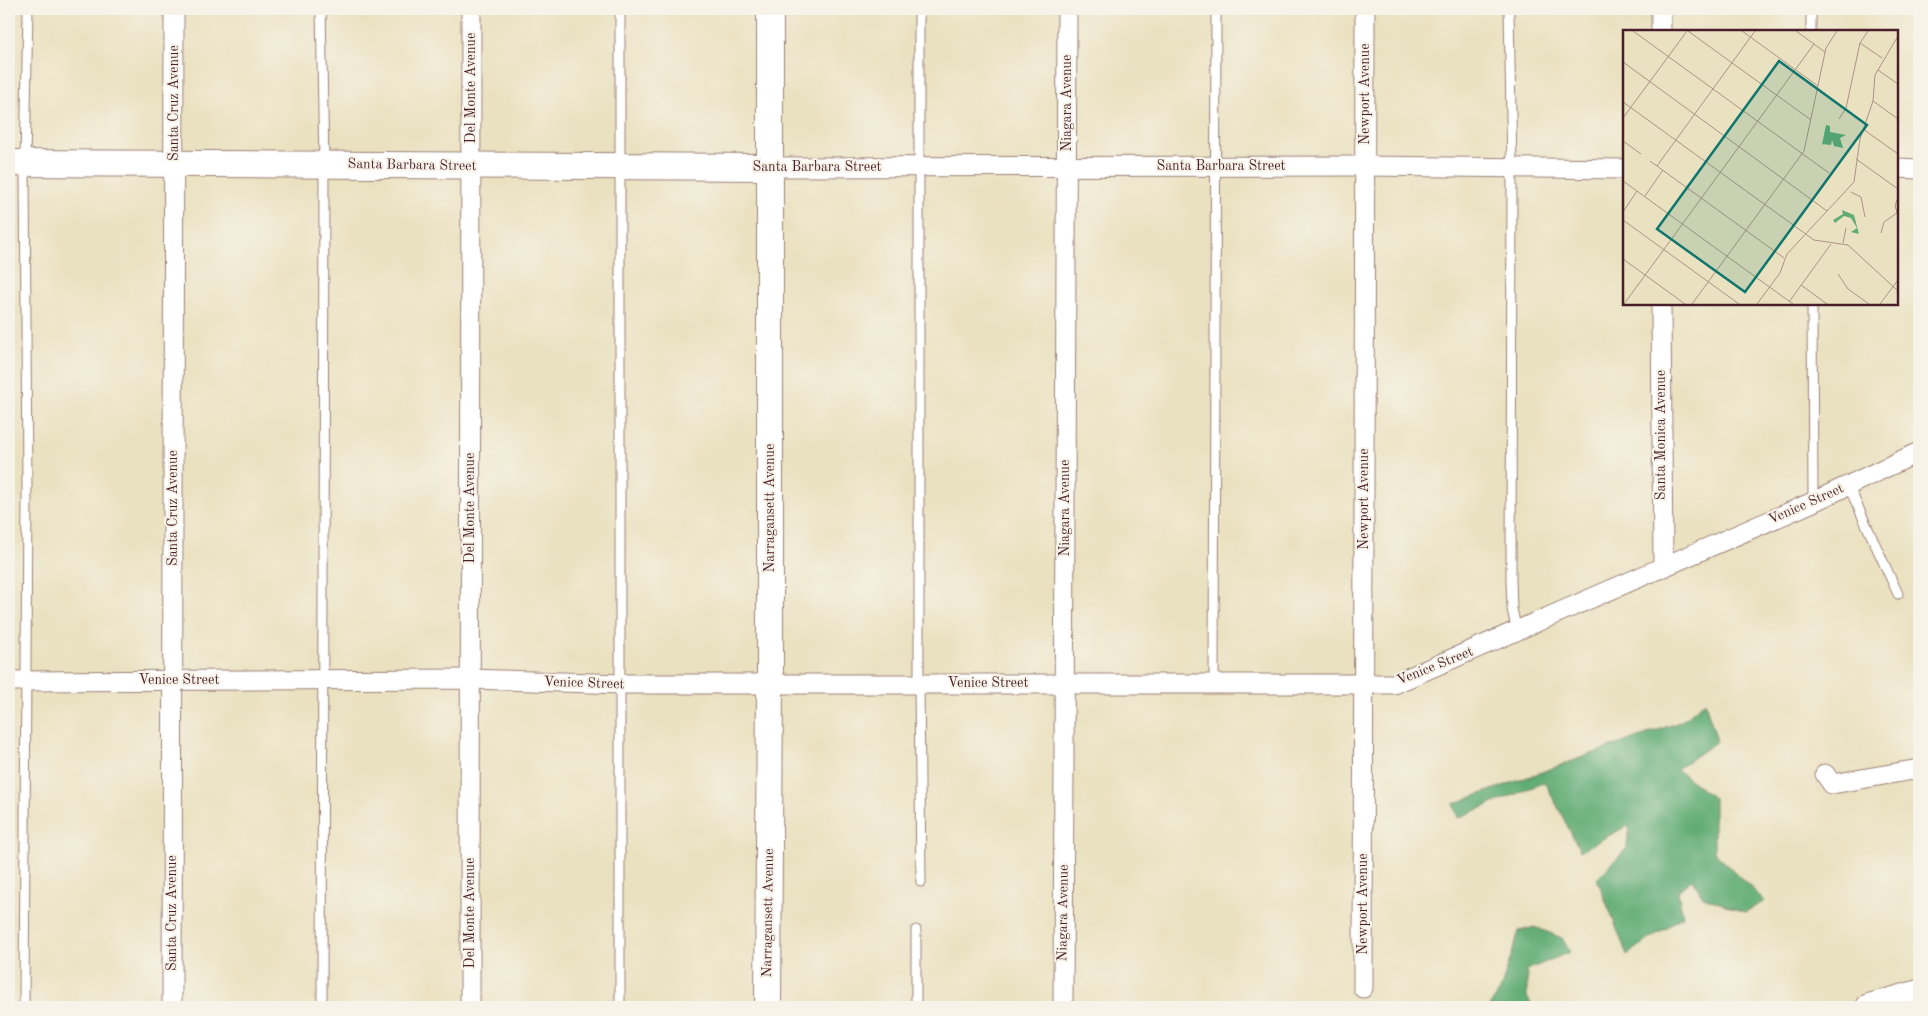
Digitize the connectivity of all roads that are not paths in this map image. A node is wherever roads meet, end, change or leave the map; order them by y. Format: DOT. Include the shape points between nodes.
graph roads {
  1 [pos="28,9"];
  2 [pos="174,9"];
  3 [pos="320,9"];
  4 [pos="471,9"];
  5 [pos="620,9"];
  6 [pos="770,9"];
  7 [pos="919,9"];
  8 [pos="1067,9"];
  9 [pos="1216,9"];
  10 [pos="1365,9"];
  11 [pos="1509,9"];
  12 [pos="1661,9"];
  13 [pos="1811,9"];
  14 [pos="1661,30"];
  15 [pos="1811,30"];
  16 [pos="17,163"];
  17 [pos="174,164"];
  18 [pos="324,164"];
  19 [pos="470,166"];
  20 [pos="619,166"];
  21 [pos="769,166"];
  22 [pos="1068,166"];
  23 [pos="1365,166"];
  24 [pos="1216,167"];
  25 [pos="919,168"];
  26 [pos="1512,168"];
  27 [pos="1898,168"];
  28 [pos="1623,169"];
  29 [pos="1919,169"];
  30 [pos="1661,305"];
  31 [pos="1812,305"];
  32 [pos="1919,452"];
  33 [pos="1848,485"];
  34 [pos="1813,502"];
  35 [pos="1663,566"];
  36 [pos="1898,594"];
  37 [pos="1517,632"];
  38 [pos="470,678"];
  39 [pos="172,680"];
  40 [pos="322,680"];
  41 [pos="17,681"];
  42 [pos="770,683"];
  43 [pos="919,683"];
  44 [pos="1065,683"];
  45 [pos="621,684"];
  46 [pos="1214,684"];
  47 [pos="1364,684"];
  48 [pos="1919,768"];
  49 [pos="1825,774"];
  50 [pos="921,882"];
  51 [pos="916,930"];
  52 [pos="1363,988"];
  53 [pos="1919,993"];
  54 [pos="1878,1006"];
  55 [pos="24,1007"];
  56 [pos="172,1007"];
  57 [pos="322,1007"];
  58 [pos="470,1007"];
  59 [pos="620,1007"];
  60 [pos="768,1007"];
  61 [pos="916,1007"];
  62 [pos="1062,1007"];
  1 -- 16 [label="lane"];
  2 -- 17 [label="street, Santa Cruz Avenue"];
  3 -- 18 [label="lane"];
  4 -- 19 [label="street, Del Monte Avenue"];
  5 -- 20 [label="lane"];
  6 -- 21 [label="street, Narragansett Avenue"];
  7 -- 25 [label="lane"];
  8 -- 22 [label="street, Niagara Avenue"];
  9 -- 24 [label="lane"];
  10 -- 23 [label="street, Newport Avenue"];
  11 -- 26 [label="lane"];
  12 -- 14 [label="street"];
  13 -- 15 [label="lane"];
  16 -- 17 [label="street, Santa Barbara Street"];
  16 -- 41 [label="lane"];
  17 -- 18 [label="street, Santa Barbara Street"];
  17 -- 39 [label="street, Santa Cruz Avenue"];
  18 -- 19 [label="street, Santa Barbara Street"];
  18 -- 40 [label="lane"];
  19 -- 20 [label="street, Santa Barbara Street"];
  19 -- 38 [label="street, Del Monte Avenue"];
  20 -- 21 [label="street, Santa Barbara Street"];
  20 -- 45 [label="lane"];
  21 -- 25 [label="street, Santa Barbara Street"];
  21 -- 42 [label="street, Narragansett Avenue"];
  22 -- 24 [label="street, Santa Barbara Street"];
  22 -- 25 [label="street, Santa Barbara Street"];
  22 -- 44 [label="street, Niagara Avenue"];
  23 -- 24 [label="street, Santa Barbara Street"];
  23 -- 26 [label="street, Santa Barbara Street"];
  23 -- 47 [label="street, Newport Avenue"];
  24 -- 46 [label="lane"];
  25 -- 43 [label="lane"];
  26 -- 28 [label="street, Santa Barbara Street"];
  26 -- 37 [label="lane" via="1511,580"];
  27 -- 29 [label="street"];
  30 -- 35 [label="street, Santa Monica Avenue"];
  31 -- 34 [label="lane"];
  32 -- 33 [label="street, Venice Street"];
  33 -- 34 [label="street, Venice Street"];
  33 -- 36 [label="lane"];
  34 -- 35 [label="street, Venice Street"];
  35 -- 37 [label="street, Venice Street"];
  37 -- 47 [label="street, Venice Street" via="1394,684"];
  38 -- 40 [label="street, Venice Street"];
  38 -- 45 [label="street, Venice Street"];
  38 -- 58 [label="street, Del Monte Avenue"];
  39 -- 40 [label="street, Venice Street"];
  39 -- 41 [label="street, Venice Street"];
  39 -- 56 [label="street, Santa Cruz Avenue"];
  40 -- 57 [label="lane"];
  41 -- 55 [label="lane"];
  42 -- 43 [label="street, Venice Street"];
  42 -- 45 [label="street, Venice Street"];
  42 -- 60 [label="street, Narragansett Avenue"];
  43 -- 44 [label="street, Venice Street"];
  43 -- 50 [label="lane"];
  44 -- 46 [label="street, Venice Street"];
  44 -- 62 [label="street, Niagara Avenue"];
  45 -- 59 [label="lane"];
  46 -- 47 [label="street, Venice Street"];
  47 -- 52 [label="street, Newport Avenue"];
  48 -- 49 [label="street" via="1832,784"];
  51 -- 61 [label="lane"];
  53 -- 54 [label="street"];
}
